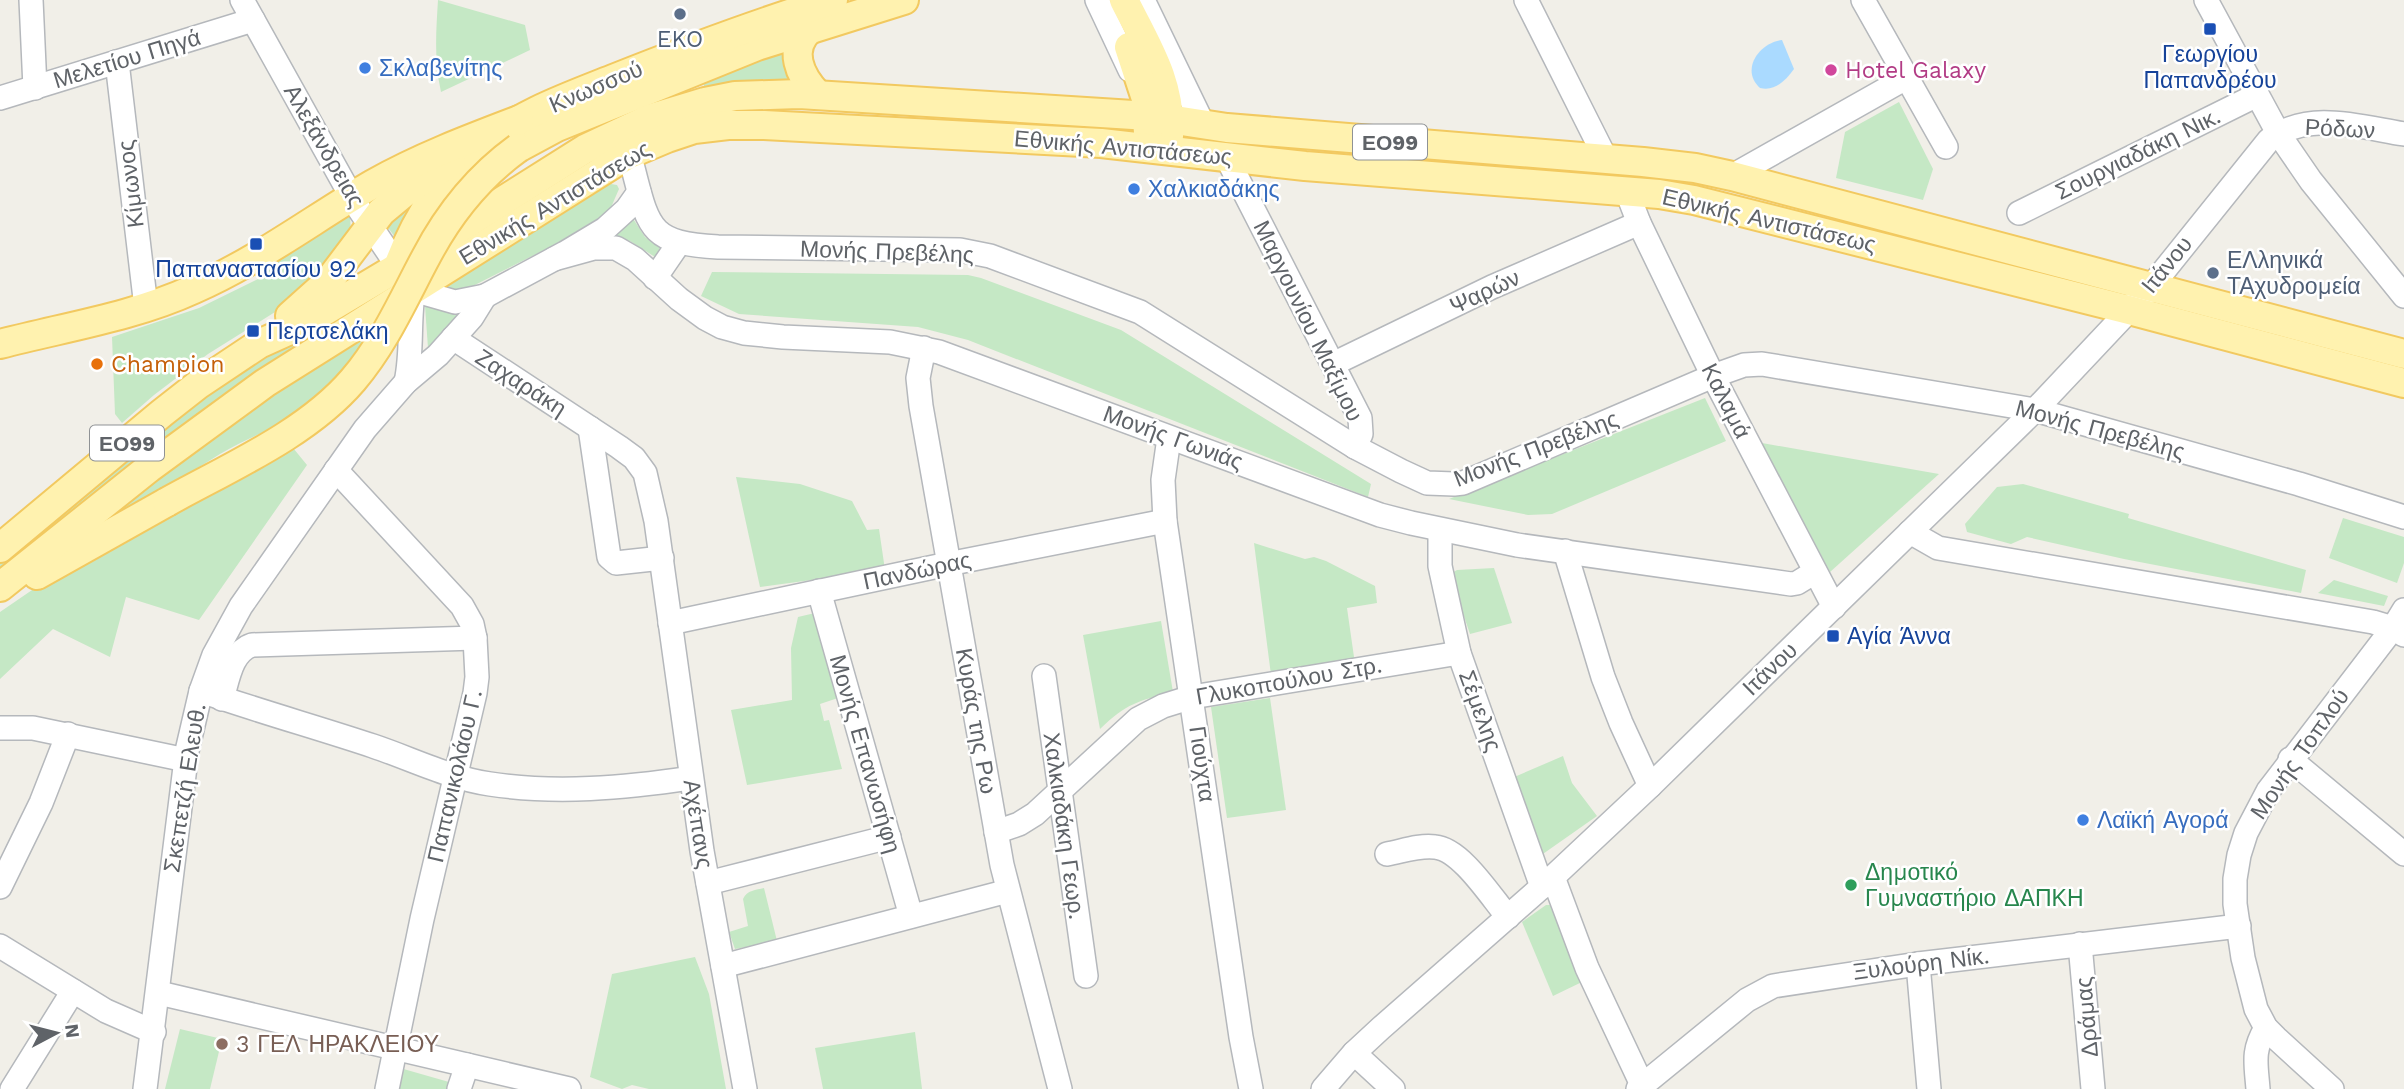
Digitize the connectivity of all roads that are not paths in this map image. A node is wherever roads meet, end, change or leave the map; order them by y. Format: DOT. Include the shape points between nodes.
graph roads {
  1 [pos="31,0"];
  2 [pos="242,0"];
  3 [pos="833,0"];
  4 [pos="904,0"];
  5 [pos="1097,0"];
  6 [pos="1107,0"];
  7 [pos="1124,0"];
  8 [pos="1143,0"];
  9 [pos="1526,0"];
  10 [pos="1863,0"];
  11 [pos="2206,0"];
  12 [pos="253,20"];
  13 [pos="810,29"];
  14 [pos="117,62"];
  15 [pos="1906,78"];
  16 [pos="35,88"];
  17 [pos="817,94"];
  18 [pos="2257,95"];
  19 [pos="0,99"];
  20 [pos="1150,116"];
  21 [pos="519,120"];
  22 [pos="1203,124"];
  23 [pos="2278,133"];
  24 [pos="2404,134"];
  25 [pos="619,145"];
  26 [pos="481,146"];
  27 [pos="1158,148"];
  28 [pos="1946,148"];
  29 [pos="1227,158"];
  30 [pos="1606,159"];
  31 [pos="1732,176"];
  32 [pos="1627,191"];
  33 [pos="639,192"];
  34 [pos="352,197"];
  35 [pos="2019,213"];
  36 [pos="1639,223"];
  37 [pos="369,225"];
  38 [pos="678,243"];
  39 [pos="554,259"];
  40 [pos="406,277"];
  41 [pos="655,278"];
  42 [pos="2150,288"];
  43 [pos="485,296"];
  44 [pos="2404,296"];
  45 [pos="146,307"];
  46 [pos="2129,310"];
  47 [pos="453,338"];
  48 [pos="0,344"];
  49 [pos="259,344"];
  50 [pos="924,348"];
  51 [pos="2404,354"];
  52 [pos="1333,364"];
  53 [pos="1713,376"];
  54 [pos="406,382"];
  55 [pos="2404,383"];
  56 [pos="2035,410"];
  57 [pos="590,428"];
  58 [pos="1169,438"];
  59 [pos="1355,447"];
  60 [pos="335,470"];
  61 [pos="2404,517"];
  62 [pos="1165,521"];
  63 [pos="1440,530"];
  64 [pos="1910,532"];
  65 [pos="0,548"];
  66 [pos="1564,551"];
  67 [pos="662,558"];
  68 [pos="948,564"];
  69 [pos="1815,572"];
  70 [pos="0,587"];
  71 [pos="819,591"];
  72 [pos="0,593"];
  73 [pos="1834,607"];
  74 [pos="670,623"];
  75 [pos="2400,624"];
  76 [pos="475,638"];
  77 [pos="1459,653"];
  78 [pos="1044,676"];
  79 [pos="211,695"];
  80 [pos="1192,697"];
  81 [pos="0,728"];
  82 [pos="68,734"];
  83 [pos="2290,759"];
  84 [pos="186,761"];
  85 [pos="455,776"];
  86 [pos="691,778"];
  87 [pos="1650,786"];
  88 [pos="1059,792"];
  89 [pos="996,832"];
  90 [pos="889,837"];
  91 [pos="1387,854"];
  92 [pos="2404,854"];
  93 [pos="1548,882"];
  94 [pos="708,884"];
  95 [pos="0,887"];
  96 [pos="1008,891"];
  97 [pos="911,916"];
  98 [pos="1508,917"];
  99 [pos="2239,926"];
  100 [pos="2080,944"];
  101 [pos="0,946"];
  102 [pos="1918,964"];
  103 [pos="723,966"];
  104 [pos="1086,976"];
  105 [pos="74,991"];
  106 [pos="159,993"];
  107 [pos="2266,1028"];
  108 [pos="154,1032"];
  109 [pos="396,1050"];
  110 [pos="1354,1053"];
  111 [pos="467,1065"];
  112 [pos="1641,1088"];
  113 [pos="12,1089"];
  114 [pos="145,1089"];
  115 [pos="387,1089"];
  116 [pos="459,1089"];
  117 [pos="569,1089"];
  118 [pos="745,1089"];
  119 [pos="1060,1089"];
  120 [pos="1251,1089"];
  121 [pos="1323,1089"];
  122 [pos="1393,1089"];
  123 [pos="1929,1089"];
  124 [pos="2094,1089"];
  125 [pos="2258,1089"];
  126 [pos="2332,1089"];
  1 -- 16 [label="street"];
  2 -- 12 [label="street, Αλεξάνδρειας"];
  3 -- 21 [label="main road, Κνωσσού" via="698,46"];
  4 -- 13 [label="main road"];
  5 -- 20 [label="street"];
  6 -- 20 [label="main road" via="1137,66"];
  7 -- 20 [label="main road" via="1168,99"];
  8 -- 22 [label="street"];
  9 -- 30 [label="street"];
  10 -- 15 [label="street"];
  11 -- 18 [label="street"];
  12 -- 14 [label="street, Μελετίου Πηγά"];
  12 -- 34 [label="street, Αλεξάνδρειας"];
  13 -- 17 [label="main road" via="801,40 798,59 804,80"];
  13 -- 72 [label="main road, bridge" via="546,132 503,159 479,181 436,238 381,340 344,390 289,433"];
  14 -- 16 [label="street, Μελετίου Πηγά"];
  14 -- 45 [label="street, Κίμωνος"];
  15 -- 28 [label="street"];
  15 -- 31 [label="street"];
  16 -- 19 [label="street, Μελετίου Πηγά"];
  17 -- 20 [label="main road, Εθνικής Αντιστάσεως / ΕΟ99"];
  17 -- 25 [label="main road, Εθνικής Αντιστάσεως / ΕΟ99" via="721,98 663,114"];
  18 -- 23 [label="street"];
  18 -- 35 [label="street, Σουργιαδάκη Νικ."];
  20 -- 22 [label="main road, Εθνικής Αντιστάσεως / ΕΟ99"];
  20 -- 27 [label="main road"];
  21 -- 26 [label="main road, Κνωσσού"];
  21 -- 34 [label="main road, Κνωσσού" via="416,162"];
  22 -- 30 [label="main road, Εθνικής Αντιστάσεως / ΕΟ99"];
  23 -- 24 [label="street, Ρόδων" via="2299,124 2320,123"];
  23 -- 42 [label="street, Ιτάνου"];
  23 -- 44 [label="street"];
  25 -- 27 [label="main road, Εθνικής Αντιστάσεως / ΕΟ99" via="728,125"];
  25 -- 33 [label="street"];
  25 -- 40 [label="main road, Εθνικής Αντιστάσεως / ΕΟ99"];
  26 -- 37 [label="main road" via="416,184"];
  26 -- 40 [label="main road" via="428,205 407,243"];
  27 -- 29 [label="main road, Εθνικής Αντιστάσεως / ΕΟ99"];
  29 -- 32 [label="main road, Εθνικής Αντιστάσεως / ΕΟ99"];
  29 -- 52 [label="street, Μαργουνίου Μαξίμου"];
  30 -- 31 [label="main road, Εθνικής Αντιστάσεως / ΕΟ99"];
  31 -- 42 [label="main road, Εθνικής Αντιστάσεως / ΕΟ99"];
  32 -- 36 [label="street, Καλαμά"];
  32 -- 46 [label="main road, Εθνικής Αντιστάσεως / ΕΟ99" via="1694,200"];
  33 -- 38 [label="street" via="659,232"];
  33 -- 39 [label="street" via="605,229"];
  34 -- 37 [label="street, Αλεξάνδρειας"];
  34 -- 45 [label="main road, Κνωσσού" via="239,268"];
  36 -- 52 [label="street, Ψαρών"];
  36 -- 53 [label="street, Καλαμά"];
  37 -- 40 [label="street, Αλεξάνδρειας"];
  37 -- 49 [label="main road" via="328,282"];
  38 -- 41 [label="street"];
  38 -- 59 [label="street, Μονής Πρεβέλης" via="960,250 990,256 1149,317"];
  39 -- 41 [label="street, Μονής Γωνιάς" via="594,248 616,248"];
  39 -- 43 [label="street"];
  40 -- 43 [label="street" via="433,298 454,302"];
  40 -- 49 [label="main road, Εθνικής Αντιστάσεως / ΕΟ99"];
  40 -- 54 [label="street" via="411,310"];
  40 -- 70 [label="main road, Εθνικής Αντιστάσεως / ΕΟ99" via="211,421"];
  41 -- 50 [label="street, Μονής Γωνιάς" via="705,318 737,331"];
  42 -- 46 [label="street, Ιτάνου"];
  42 -- 51 [label="main road, Εθνικής Αντιστάσεως / ΕΟ99"];
  43 -- 47 [label="street, Σκεπετζή Ελευθ."];
  45 -- 48 [label="main road, Κνωσσού"];
  46 -- 55 [label="main road, Εθνικής Αντιστάσεως / ΕΟ99"];
  46 -- 56 [label="street, Ιτάνου"];
  47 -- 54 [label="street, Σκεπετζή Ελευθ."];
  47 -- 57 [label="street, Ζαχαράκη"];
  49 -- 65 [label="main road, ΕΟ99" via="162,413"];
  50 -- 58 [label="street, Μονής Γωνιάς"];
  50 -- 68 [label="street, Κυράς της Ρω" via="918,378 920,406"];
  52 -- 59 [label="street, Μαργουνίου Μαξίμου" via="1360,418 1361,434"];
  53 -- 56 [label="street, Μονής Πρεβέλης" via="1753,364 1774,365"];
  53 -- 59 [label="street, Μονής Πρεβέλης" via="1454,484 1427,483"];
  53 -- 69 [label="street, Καλαμά"];
  54 -- 60 [label="street, Σκεπετζή Ελευθ."];
  56 -- 61 [label="street, Μονής Πρεβέλης"];
  56 -- 64 [label="street, Ιτάνου"];
  57 -- 67 [label="street, Αχέπανς" via="634,458 645,473"];
  57 -- 67 [label="street" via="609,557 616,563"];
  58 -- 62 [label="street, Γιούχτα" via="1163,480"];
  58 -- 63 [label="street, Μονής Γωνιάς" via="1380,514"];
  60 -- 76 [label="street, Παπανικολάου Γ." via="462,607"];
  60 -- 79 [label="street, Σκεπετζή Ελευθ." via="231,622 218,646"];
  62 -- 68 [label="street, Πανδώρας"];
  62 -- 80 [label="street, Γιούχτα"];
  63 -- 66 [label="street, Μονής Γωνιάς"];
  63 -- 77 [label="street, Σέμελης" via="1440,566"];
  64 -- 73 [label="street, Ιτάνου"];
  64 -- 75 [label="street" via="1938,548"];
  66 -- 69 [label="street, Μονής Γωνιάς" via="1791,584"];
  66 -- 87 [label="street" via="1603,677"];
  67 -- 74 [label="street, Αχέπανς"];
  68 -- 71 [label="street, Πανδώρας"];
  68 -- 89 [label="street, Κυράς της Ρω"];
  69 -- 73 [label="street, Καλαμά"];
  71 -- 74 [label="street, Πανδώρας"];
  71 -- 90 [label="street, Μονής Επανωσήφη"];
  73 -- 87 [label="street, Ιτάνου"];
  74 -- 86 [label="street, Αχέπανς"];
  75 -- 83 [label="street, Μονής Τοπλού"];
  76 -- 79 [label="street" via="252,645 236,655"];
  76 -- 85 [label="street, Παπανικολάου Γ." via="475,693"];
  77 -- 80 [label="street, Γλυκοπούλου Στρ."];
  77 -- 93 [label="street, Σέμελης"];
  78 -- 88 [label="street, Χαλκιαδάκη Γεωρ."];
  79 -- 84 [label="street, Σκεπετζή Ελευθ."];
  79 -- 85 [label="street"];
  80 -- 88 [label="street, Γλυκοπούλου Στρ." via="1138,719"];
  80 -- 120 [label="street, Γιούχτα"];
  81 -- 82 [label="street"];
  82 -- 84 [label="street"];
  82 -- 95 [label="street"];
  83 -- 92 [label="street"];
  83 -- 99 [label="street, Μονής Τοπλού" via="2259,807 2242,845 2235,879"];
  84 -- 106 [label="street, Σκεπετζή Ελευθ."];
  85 -- 86 [label="street" via="491,784 560,789 602,789"];
  85 -- 109 [label="street, Παπανικολάου Γ."];
  86 -- 94 [label="street, Αχέπανς"];
  87 -- 93 [label="street, Ιτάνου"];
  88 -- 89 [label="street, Γλυκοπούλου Στρ." via="1019,824"];
  88 -- 104 [label="street, Χαλκιαδάκη Γεωρ."];
  89 -- 96 [label="street, Κυράς της Ρω"];
  90 -- 94 [label="street"];
  90 -- 97 [label="street, Μονής Επανωσήφη"];
  91 -- 98 [label="street" via="1422,847 1451,852"];
  93 -- 98 [label="street, Ιτάνου"];
  93 -- 112 [label="street, Σέμελης"];
  94 -- 103 [label="street, Αχέπανς"];
  96 -- 97 [label="street"];
  96 -- 119 [label="street, Κυράς της Ρω"];
  97 -- 103 [label="street"];
  98 -- 110 [label="street, Ιτάνου"];
  99 -- 100 [label="street, Ξυλούρη Νίκ."];
  99 -- 107 [label="street, Μονής Τοπλού" via="2252,997"];
  100 -- 102 [label="street, Ξυλούρη Νίκ."];
  100 -- 124 [label="street, Δράμας"];
  101 -- 105 [label="street"];
  102 -- 112 [label="street, Ξυλούρη Νίκ." via="1773,986 1739,1006"];
  102 -- 123 [label="street"];
  103 -- 118 [label="street, Αχέπανς"];
  105 -- 108 [label="street"];
  105 -- 113 [label="street"];
  106 -- 108 [label="street, Σκεπετζή Ελευθ."];
  106 -- 109 [label="street"];
  107 -- 125 [label="street" via="2255,1054"];
  107 -- 126 [label="street, Μονής Τοπλού"];
  108 -- 114 [label="street, Σκεπετζή Ελευθ."];
  109 -- 111 [label="street"];
  109 -- 115 [label="street, Παπανικολάου Γ."];
  110 -- 121 [label="street, Ιτάνου"];
  110 -- 122 [label="street"];
  111 -- 116 [label="street"];
  111 -- 117 [label="street"];
}
